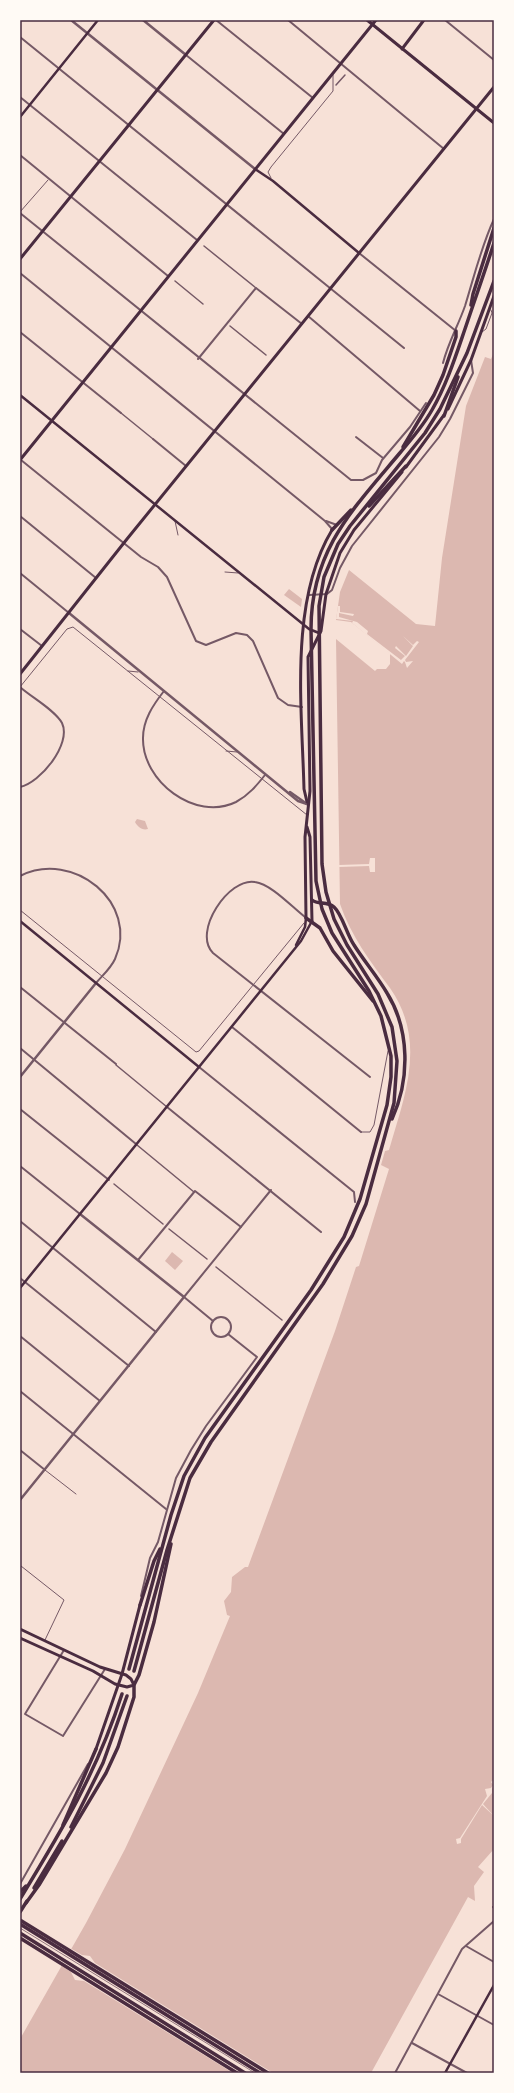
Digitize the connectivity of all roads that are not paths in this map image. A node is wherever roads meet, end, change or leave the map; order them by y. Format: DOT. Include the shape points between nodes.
graph roads {
  1 [pos="71,20"];
  2 [pos="98,20"];
  3 [pos="143,20"];
  4 [pos="215,20"];
  5 [pos="288,20"];
  6 [pos="367,20"];
  7 [pos="376,20"];
  8 [pos="424,20"];
  9 [pos="445,20"];
  10 [pos="372,25"];
  11 [pos="87,34"];
  12 [pos="20,37"];
  13 [pos="402,49"];
  14 [pos="186,55"];
  15 [pos="494,60"];
  16 [pos="341,64"];
  17 [pos="59,69"];
  18 [pos="333,73"];
  19 [pos="345,75"];
  20 [pos="336,85"];
  21 [pos="494,87"];
  22 [pos="157,90"];
  23 [pos="20,97"];
  24 [pos="312,98"];
  25 [pos="30,104"];
  26 [pos="476,109"];
  27 [pos="20,117"];
  28 [pos="494,123"];
  29 [pos="128,125"];
  30 [pos="284,134"];
  31 [pos="444,149"];
  32 [pos="20,155"];
  33 [pos="100,161"];
  34 [pos="255,169"];
  35 [pos="49,178"];
  36 [pos="273,182"];
  37 [pos="71,196"];
  38 [pos="227,205"];
  39 [pos="20,213"];
  40 [pos="494,219"];
  41 [pos="494,228"];
  42 [pos="42,232"];
  43 [pos="197,240"];
  44 [pos="494,243"];
  45 [pos="204,246"];
  46 [pos="359,253"];
  47 [pos="20,260"];
  48 [pos="20,273"];
  49 [pos="168,276"];
  50 [pos="175,281"];
  51 [pos="494,281"];
  52 [pos="256,288"];
  53 [pos="330,289"];
  54 [pos="494,296"];
  55 [pos="203,304"];
  56 [pos="140,311"];
  57 [pos="470,312"];
  58 [pos="308,316"];
  59 [pos="302,324"];
  60 [pos="230,326"];
  61 [pos="456,331"];
  62 [pos="20,332"];
  63 [pos="112,347"];
  64 [pos="404,348"];
  65 [pos="266,355"];
  66 [pos="198,359"];
  67 [pos="471,360"];
  68 [pos="442,363"];
  69 [pos="458,373"];
  70 [pos="82,383"];
  71 [pos="244,395"];
  72 [pos="20,396"];
  73 [pos="426,403"];
  74 [pos="420,411"];
  75 [pos="121,413"];
  76 [pos="444,416"];
  77 [pos="52,421"];
  78 [pos="215,431"];
  79 [pos="356,436"];
  80 [pos="153,439"];
  81 [pos="400,453"];
  82 [pos="20,459"];
  83 [pos="383,459"];
  84 [pos="187,466"];
  85 [pos="406,466"];
  86 [pos="155,504"];
  87 [pos="356,506"];
  88 [pos="364,510"];
  89 [pos="20,516"];
  90 [pos="175,521"];
  91 [pos="325,521"];
  92 [pos="337,525"];
  93 [pos="332,530"];
  94 [pos="178,535"];
  95 [pos="125,544"];
  96 [pos="225,572"];
  97 [pos="20,573"];
  98 [pos="240,573"];
  99 [pos="97,579"];
  100 [pos="326,594"];
  101 [pos="308,596"];
  102 [pos="69,613"];
  103 [pos="304,625"];
  104 [pos="20,629"];
  105 [pos="320,633"];
  106 [pos="42,646"];
  107 [pos="127,671"];
  108 [pos="140,672"];
  109 [pos="20,674"];
  110 [pos="20,687"];
  111 [pos="164,691"];
  112 [pos="159,697"];
  113 [pos="302,707"];
  114 [pos="226,751"];
  115 [pos="240,753"];
  116 [pos="266,774"];
  117 [pos="261,780"];
  118 [pos="20,787"];
  119 [pos="307,804"];
  120 [pos="307,815"];
  121 [pos="307,827"];
  122 [pos="20,876"];
  123 [pos="312,900"];
  124 [pos="20,910"];
  125 [pos="306,920"];
  126 [pos="20,921"];
  127 [pos="312,921"];
  128 [pos="295,947"];
  129 [pos="102,976"];
  130 [pos="96,983"];
  131 [pos="253,985"];
  132 [pos="20,987"];
  133 [pos="260,990"];
  134 [pos="376,1004"];
  135 [pos="64,1023"];
  136 [pos="231,1026"];
  137 [pos="389,1043"];
  138 [pos="20,1048"];
  139 [pos="34,1060"];
  140 [pos="116,1064"];
  141 [pos="199,1067"];
  142 [pos="370,1077"];
  143 [pos="20,1078"];
  144 [pos="167,1106"];
  145 [pos="20,1109"];
  146 [pos="388,1129"];
  147 [pos="361,1132"];
  148 [pos="137,1145"];
  149 [pos="20,1166"];
  150 [pos="109,1180"];
  151 [pos="114,1184"];
  152 [pos="271,1190"];
  153 [pos="195,1192"];
  154 [pos="354,1202"];
  155 [pos="80,1214"];
  156 [pos="20,1222"];
  157 [pos="163,1224"];
  158 [pos="241,1227"];
  159 [pos="169,1229"];
  160 [pos="321,1232"];
  161 [pos="52,1248"];
  162 [pos="207,1259"];
  163 [pos="138,1260"];
  164 [pos="216,1267"];
  165 [pos="20,1278"];
  166 [pos="25,1282"];
  167 [pos="20,1288"];
  168 [pos="184,1297"];
  169 [pos="282,1320"];
  170 [pos="213,1321"];
  171 [pos="156,1332"];
  172 [pos="228,1334"];
  173 [pos="20,1336"];
  174 [pos="129,1366"];
  175 [pos="20,1391"];
  176 [pos="100,1401"];
  177 [pos="74,1434"];
  178 [pos="20,1450"];
  179 [pos="45,1470"];
  180 [pos="76,1494"];
  181 [pos="20,1500"];
  182 [pos="166,1509"];
  183 [pos="173,1531"];
  184 [pos="163,1543"];
  185 [pos="20,1567"];
  186 [pos="140,1605"];
  187 [pos="20,1629"];
  188 [pos="20,1638"];
  189 [pos="45,1641"];
  190 [pos="64,1650"];
  191 [pos="60,1656"];
  192 [pos="105,1669"];
  193 [pos="129,1669"];
  194 [pos="134,1671"];
  195 [pos="122,1674"];
  196 [pos="101,1676"];
  197 [pos="118,1685"];
  198 [pos="134,1685"];
  199 [pos="122,1694"];
  200 [pos="127,1696"];
  201 [pos="96,1749"];
  202 [pos="61,1832"];
  203 [pos="30,1883"];
  204 [pos="20,1884"];
  205 [pos="20,1892"];
  206 [pos="20,1899"];
  207 [pos="26,1903"];
  208 [pos="20,1912"];
  209 [pos="20,1920"];
  210 [pos="494,1921"];
  211 [pos="20,1924"];
  212 [pos="20,1933"];
  213 [pos="20,1938"];
  214 [pos="466,1946"];
  215 [pos="494,1962"];
  216 [pos="494,1985"];
  217 [pos="438,1994"];
  218 [pos="477,2016"];
  219 [pos="494,2025"];
  220 [pos="412,2042"];
  221 [pos="450,2064"];
  222 [pos="237,2073"];
  223 [pos="246,2073"];
  224 [pos="260,2073"];
  225 [pos="268,2073"];
  226 [pos="395,2073"];
  227 [pos="445,2073"];
  228 [pos="467,2073"];
  1 -- 11 [label="street"];
  2 -- 11 [label="main road"];
  3 -- 14 [label="street"];
  4 -- 14 [label="main road"];
  4 -- 24 [label="street"];
  5 -- 16 [label="street"];
  6 -- 10 [label="main road"];
  7 -- 10 [label="main road"];
  8 -- 13 [label="main road"];
  9 -- 15 [label="street"];
  10 -- 13 [label="main road"];
  10 -- 16 [label="main road"];
  11 -- 17 [label="main road"];
  11 -- 22 [label="street"];
  12 -- 17 [label="street"];
  13 -- 26 [label="main road"];
  14 -- 22 [label="main road"];
  14 -- 30 [label="street"];
  16 -- 18 [label="main road"];
  16 -- 31 [label="street"];
  17 -- 25 [label="main road"];
  17 -- 29 [label="street"];
  18 -- 24 [label="main road"];
  18 -- 36 [label="lane" via="333,91 268,172"];
  19 -- 20 [label="street"];
  21 -- 26 [label="main road"];
  22 -- 29 [label="main road"];
  22 -- 34 [label="street"];
  23 -- 25 [label="street"];
  24 -- 30 [label="main road"];
  25 -- 27 [label="main road"];
  25 -- 33 [label="street"];
  26 -- 28 [label="main road"];
  26 -- 31 [label="main road"];
  29 -- 33 [label="main road"];
  29 -- 38 [label="street"];
  30 -- 34 [label="main road"];
  31 -- 46 [label="main road"];
  32 -- 35 [label="street"];
  33 -- 37 [label="main road"];
  33 -- 43 [label="street"];
  34 -- 36 [label="main road"];
  34 -- 38 [label="main road"];
  35 -- 37 [label="street"];
  35 -- 39 [label="lane"];
  36 -- 46 [label="main road"];
  37 -- 42 [label="main road"];
  37 -- 49 [label="street"];
  38 -- 43 [label="main road"];
  38 -- 53 [label="street"];
  39 -- 42 [label="street"];
  40 -- 61 [label="street"];
  41 -- 57 [label="highway" via="473,294"];
  42 -- 47 [label="main road"];
  42 -- 56 [label="street"];
  43 -- 49 [label="main road"];
  44 -- 57 [label="highway"];
  45 -- 52 [label="street"];
  46 -- 53 [label="main road"];
  46 -- 61 [label="street"];
  48 -- 63 [label="street"];
  49 -- 56 [label="main road"];
  50 -- 55 [label="street"];
  51 -- 69 [label="highway"];
  52 -- 59 [label="street"];
  52 -- 66 [label="street"];
  53 -- 58 [label="main road"];
  53 -- 64 [label="street"];
  54 -- 67 [label="main road"];
  56 -- 63 [label="main road"];
  56 -- 66 [label="street"];
  57 -- 81 [label="highway" via="451,371 433,409"];
  58 -- 59 [label="main road"];
  58 -- 74 [label="street"];
  59 -- 71 [label="main road"];
  60 -- 65 [label="street"];
  61 -- 68 [label="street"];
  61 -- 81 [label="highway" via="443,375"];
  62 -- 70 [label="street"];
  63 -- 70 [label="main road"];
  63 -- 78 [label="street"];
  66 -- 71 [label="street"];
  67 -- 76 [label="main road"];
  67 -- 100 [label="street" via="473,373 447,425 351,547 333,589"];
  69 -- 76 [label="highway" via="457,383"];
  69 -- 88 [label="highway" via="425,433"];
  70 -- 75 [label="street"];
  70 -- 77 [label="main road"];
  71 -- 78 [label="main road"];
  71 -- 83 [label="street" via="348,478 360,481 370,478 376,473"];
  72 -- 77 [label="main road"];
  73 -- 74 [label="street"];
  74 -- 83 [label="street"];
  75 -- 80 [label="street"];
  76 -- 85 [label="main road"];
  77 -- 82 [label="main road"];
  77 -- 86 [label="main road"];
  78 -- 84 [label="main road"];
  78 -- 91 [label="street"];
  79 -- 83 [label="street"];
  80 -- 84 [label="street"];
  81 -- 87 [label="highway"];
  82 -- 95 [label="street"];
  84 -- 86 [label="main road"];
  85 -- 88 [label="highway"];
  85 -- 100 [label="main road" via="350,535 334,566"];
  86 -- 90 [label="main road"];
  86 -- 95 [label="main road"];
  87 -- 92 [label="highway"];
  87 -- 134 [label="highway" via="330,545 316,579 311,612 316,873 325,916 347,958"];
  88 -- 146 [label="highway" via="338,544 323,581 318,620 322,871 331,912 353,954 382,1000 395,1040 397,1082"];
  89 -- 99 [label="street"];
  90 -- 94 [label="lane"];
  90 -- 98 [label="main road"];
  91 -- 92 [label="street"];
  91 -- 93 [label="street"];
  92 -- 93 [label="highway"];
  93 -- 101 [label="main road" via="317,561"];
  95 -- 99 [label="main road"];
  95 -- 113 [label="street" via="165,573 196,641 206,645 237,633 247,635 253,642 278,698 288,705"];
  96 -- 98 [label="lane"];
  97 -- 102 [label="street"];
  98 -- 103 [label="main road"];
  99 -- 102 [label="main road"];
  100 -- 101 [label="street"];
  100 -- 105 [label="main road"];
  101 -- 103 [label="main road"];
  102 -- 106 [label="main road"];
  102 -- 108 [label="street"];
  103 -- 105 [label="main road"];
  103 -- 113 [label="main road" via="301,638"];
  104 -- 106 [label="street"];
  105 -- 119 [label="main road" via="308,660 310,791"];
  106 -- 109 [label="main road"];
  107 -- 108 [label="lane"];
  107 -- 110 [label="lane" via="71,627"];
  107 -- 112 [label="lane"];
  108 -- 111 [label="street"];
  110 -- 118 [label="street" via="56,716 64,730 62,741 51,762 32,783"];
  111 -- 112 [label="street"];
  111 -- 115 [label="street"];
  112 -- 114 [label="lane"];
  112 -- 117 [label="street" via="146,720 143,744 151,768 167,787 188,802 222,806 243,798"];
  113 -- 119 [label="main road" via="304,791"];
  114 -- 115 [label="lane"];
  114 -- 117 [label="lane"];
  115 -- 116 [label="street"];
  116 -- 117 [label="street"];
  116 -- 119 [label="street"];
  117 -- 120 [label="lane"];
  119 -- 120 [label="main road"];
  120 -- 121 [label="main road"];
  121 -- 123 [label="main road" via="310,837"];
  121 -- 125 [label="main road"];
  122 -- 129 [label="street" via="46,868 67,870 85,879 106,895 117,919 119,939 115,958"];
  123 -- 127 [label="main road"];
  123 -- 146 [label="highway" via="328,904 337,910 351,941 387,993 398,1017 404,1045 405,1073 399,1104"];
  124 -- 129 [label="lane"];
  125 -- 127 [label="highway"];
  125 -- 128 [label="main road"];
  125 -- 131 [label="lane"];
  125 -- 131 [label="street" via="265,885 255,882 241,885 218,905 206,928 208,947"];
  126 -- 130 [label="main road"];
  127 -- 128 [label="main road" via="306,934"];
  127 -- 134 [label="highway" via="320,928 333,951"];
  128 -- 133 [label="main road"];
  129 -- 130 [label="street"];
  129 -- 131 [label="lane" via="198,1052"];
  130 -- 135 [label="street"];
  130 -- 141 [label="main road"];
  131 -- 133 [label="street"];
  132 -- 135 [label="street"];
  133 -- 136 [label="main road"];
  133 -- 142 [label="street"];
  134 -- 137 [label="highway"];
  135 -- 139 [label="street"];
  135 -- 140 [label="street"];
  136 -- 141 [label="main road"];
  136 -- 147 [label="street"];
  137 -- 147 [label="lane" via="374,1125 370,1132"];
  137 -- 184 [label="highway" via="389,1098 353,1218 318,1278 201,1444 182,1482"];
  138 -- 139 [label="street"];
  139 -- 143 [label="street"];
  139 -- 148 [label="street"];
  140 -- 144 [label="street"];
  141 -- 144 [label="main road"];
  141 -- 154 [label="street" via="354,1192"];
  144 -- 148 [label="main road"];
  144 -- 152 [label="street"];
  145 -- 150 [label="street"];
  146 -- 183 [label="highway" via="366,1204 352,1236 323,1284 207,1448 188,1485"];
  148 -- 150 [label="main road"];
  148 -- 153 [label="street"];
  149 -- 155 [label="street"];
  150 -- 155 [label="main road"];
  151 -- 157 [label="street"];
  152 -- 158 [label="street"];
  152 -- 160 [label="street"];
  153 -- 158 [label="street"];
  153 -- 163 [label="street"];
  155 -- 161 [label="main road"];
  155 -- 163 [label="street"];
  156 -- 161 [label="street"];
  158 -- 168 [label="street"];
  159 -- 162 [label="street"];
  161 -- 166 [label="main road"];
  161 -- 171 [label="street"];
  163 -- 168 [label="street"];
  164 -- 169 [label="street"];
  165 -- 166 [label="street"];
  166 -- 167 [label="main road"];
  166 -- 174 [label="street"];
  168 -- 170 [label="street"];
  168 -- 171 [label="street"];
  170 -- 172 [label="street" via="211,1329 215,1335 220,1337"];
  170 -- 172 [label="street" via="220,1317 226,1319 230,1324"];
  171 -- 174 [label="street"];
  172 -- 182 [label="street" via="256,1357 191,1450 176,1478"];
  173 -- 176 [label="street"];
  174 -- 176 [label="street"];
  175 -- 177 [label="street"];
  176 -- 177 [label="street"];
  177 -- 179 [label="street"];
  177 -- 182 [label="street"];
  178 -- 179 [label="street"];
  179 -- 180 [label="lane"];
  179 -- 181 [label="street"];
  182 -- 186 [label="street" via="158,1542 150,1558"];
  183 -- 194 [label="highway"];
  183 -- 198 [label="highway" via="154,1622"];
  184 -- 186 [label="highway" via="154,1561"];
  184 -- 193 [label="highway"];
  185 -- 189 [label="lane" via="64,1600"];
  186 -- 195 [label="main road"];
  187 -- 189 [label="main road"];
  188 -- 191 [label="main road"];
  189 -- 190 [label="main road"];
  190 -- 191 [label="street"];
  190 -- 192 [label="main road"];
  191 -- 196 [label="main road"];
  191 -- 196 [label="street" via="25,1714 64,1736"];
  192 -- 195 [label="main road"];
  192 -- 196 [label="street"];
  195 -- 197 [label="main road"];
  195 -- 198 [label="main road" via="130,1678"];
  196 -- 197 [label="main road"];
  197 -- 198 [label="main road"];
  197 -- 201 [label="main road"];
  198 -- 207 [label="highway" via="134,1697 113,1760"];
  199 -- 202 [label="highway" via="94,1770"];
  200 -- 207 [label="highway" via="108,1750 88,1795"];
  201 -- 202 [label="highway"];
  201 -- 204 [label="street"];
  202 -- 203 [label="highway"];
  203 -- 205 [label="highway"];
  203 -- 206 [label="highway"];
  207 -- 208 [label="highway"];
  209 -- 225 [label="highway"];
  210 -- 214 [label="street"];
  211 -- 224 [label="highway"];
  212 -- 223 [label="highway"];
  213 -- 222 [label="highway"];
  214 -- 215 [label="street"];
  214 -- 217 [label="street"];
  216 -- 218 [label="main road"];
  217 -- 218 [label="street"];
  217 -- 220 [label="street"];
  218 -- 219 [label="street"];
  218 -- 221 [label="main road"];
  220 -- 221 [label="street"];
  220 -- 226 [label="street"];
  221 -- 227 [label="main road"];
  221 -- 228 [label="street"];
}
